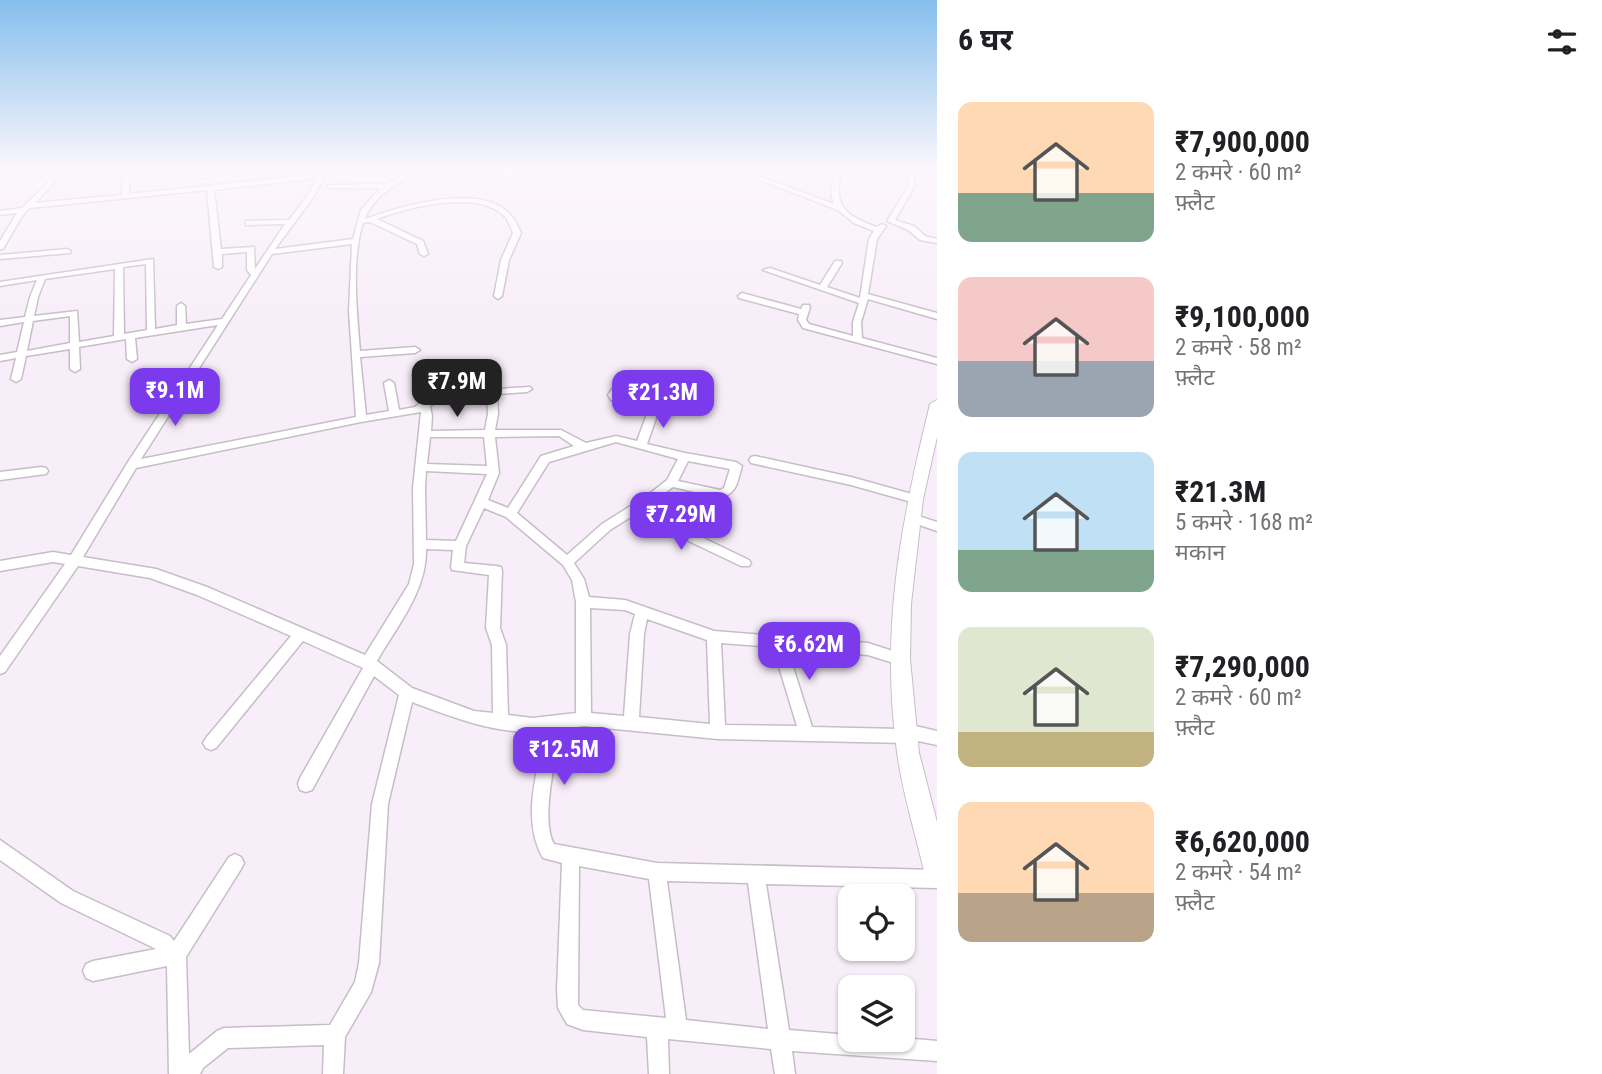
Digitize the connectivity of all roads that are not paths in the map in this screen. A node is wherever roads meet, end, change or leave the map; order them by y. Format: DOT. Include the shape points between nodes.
graph roads {
  1 [pos="17,221"];
  2 [pos="216,221"];
  3 [pos="365,221"];
  4 [pos="374,221"];
  5 [pos="511,221"];
  6 [pos="855,221"];
  7 [pos="890,221"];
  8 [pos="894,221"];
  9 [pos="292,222"];
  10 [pos="360,222"];
  11 [pos="249,223"];
  12 [pos="878,230"];
  13 [pos="355,241"];
  14 [pos="937,241"];
  15 [pos="0,247"];
  16 [pos="67,251"];
  17 [pos="218,251"];
  18 [pos="271,251"];
  19 [pos="424,254"];
  20 [pos="0,257"];
  21 [pos="838,263"];
  22 [pos="120,266"];
  23 [pos="218,267"];
  24 [pos="767,271"];
  25 [pos="255,275"];
  26 [pos="43,276"];
  27 [pos="0,284"];
  28 [pos="822,289"];
  29 [pos="498,296"];
  30 [pos="742,296"];
  31 [pos="864,298"];
  32 [pos="181,306"];
  33 [pos="937,316"];
  34 [pos="30,318"];
  35 [pos="225,321"];
  36 [pos="0,323"];
  37 [pos="181,327"];
  38 [pos="151,332"];
  39 [pos="130,336"];
  40 [pos="119,338"];
  41 [pos="858,341"];
  42 [pos="75,345"];
  43 [pos="415,350"];
  44 [pos="23,354"];
  45 [pos="356,354"];
  46 [pos="0,358"];
  47 [pos="132,359"];
  48 [pos="937,361"];
  49 [pos="75,369"];
  50 [pos="418,374"];
  51 [pos="16,379"];
  52 [pos="622,381"];
  53 [pos="388,383"];
  54 [pos="527,389"];
  55 [pos="492,391"];
  56 [pos="937,404"];
  57 [pos="425,407"];
  58 [pos="654,408"];
  59 [pos="395,414"];
  60 [pos="361,419"];
  61 [pos="424,434"];
  62 [pos="489,435"];
  63 [pos="933,438"];
  64 [pos="640,445"];
  65 [pos="586,448"];
  66 [pos="685,457"];
  67 [pos="755,460"];
  68 [pos="132,465"];
  69 [pos="421,467"];
  70 [pos="493,470"];
  71 [pos="42,471"];
  72 [pos="0,476"];
  73 [pos="671,483"];
  74 [pos="481,502"];
  75 [pos="632,509"];
  76 [pos="913,509"];
  77 [pos="510,514"];
  78 [pos="937,527"];
  79 [pos="419,544"];
  80 [pos="460,546"];
  81 [pos="75,560"];
  82 [pos="567,562"];
  83 [pos="745,563"];
  84 [pos="0,566"];
  85 [pos="583,602"];
  86 [pos="642,611"];
  87 [pos="301,634"];
  88 [pos="714,638"];
  89 [pos="778,642"];
  90 [pos="900,659"];
  91 [pos="369,665"];
  92 [pos="0,668"];
  93 [pos="407,694"];
  94 [pos="584,719"];
  95 [pos="501,722"];
  96 [pos="555,722"];
  97 [pos="631,725"];
  98 [pos="718,732"];
  99 [pos="807,734"];
  100 [pos="907,734"];
  101 [pos="937,738"];
  102 [pos="211,743"];
  103 [pos="306,783"];
  104 [pos="0,849"];
  105 [pos="571,856"];
  106 [pos="235,863"];
  107 [pos="937,871"];
  108 [pos="657,872"];
  109 [pos="756,875"];
  110 [pos="937,879"];
  111 [pos="176,955"];
  112 [pos="93,971"];
  113 [pos="667,1028"];
  114 [pos="335,1035"];
  115 [pos="781,1040"];
  116 [pos="937,1051"];
  117 [pos="178,1074"];
  118 [pos="188,1074"];
  119 [pos="333,1074"];
  120 [pos="659,1074"];
  121 [pos="785,1074"];
  1 -- 15 [label="street"];
  2 -- 17 [label="street"];
  3 -- 10 [label="street"];
  4 -- 19 [label="street" via="420,243"];
  5 -- 29 [label="street" via="517,233 505,260"];
  6 -- 12 [label="street"];
  7 -- 12 [label="street"];
  8 -- 14 [label="street"];
  9 -- 11 [label="street"];
  9 -- 18 [label="street"];
  10 -- 13 [label="street"];
  12 -- 31 [label="street"];
  13 -- 18 [label="street"];
  13 -- 45 [label="street"];
  16 -- 20 [label="street"];
  17 -- 23 [label="street"];
  17 -- 25 [label="street" via="251,249"];
  18 -- 25 [label="street"];
  21 -- 28 [label="street"];
  22 -- 26 [label="street"];
  22 -- 38 [label="street" via="150,261"];
  22 -- 40 [label="street"];
  24 -- 28 [label="street"];
  25 -- 35 [label="street"];
  26 -- 27 [label="street"];
  26 -- 34 [label="street"];
  28 -- 31 [label="street"];
  30 -- 41 [label="street" via="805,310 802,320 806,326"];
  31 -- 33 [label="street"];
  31 -- 41 [label="street" via="857,322"];
  32 -- 37 [label="street"];
  34 -- 36 [label="street"];
  34 -- 42 [label="street" via="74,313"];
  34 -- 44 [label="street"];
  35 -- 37 [label="street"];
  35 -- 68 [label="street"];
  37 -- 38 [label="street"];
  38 -- 39 [label="street"];
  39 -- 40 [label="street"];
  39 -- 47 [label="street"];
  40 -- 42 [label="street"];
  41 -- 48 [label="street"];
  42 -- 44 [label="street"];
  42 -- 49 [label="street"];
  43 -- 45 [label="street"];
  44 -- 46 [label="street"];
  44 -- 51 [label="street"];
  45 -- 60 [label="street"];
  50 -- 57 [label="street"];
  52 -- 58 [label="street" via="615,398"];
  53 -- 59 [label="street"];
  54 -- 55 [label="street"];
  55 -- 57 [label="street" via="444,395"];
  55 -- 62 [label="street" via="494,414"];
  56 -- 63 [label="main road"];
  57 -- 59 [label="street"];
  57 -- 61 [label="street"];
  58 -- 64 [label="street"];
  59 -- 60 [label="street"];
  60 -- 68 [label="street"];
  61 -- 62 [label="street"];
  61 -- 69 [label="street"];
  62 -- 65 [label="street" via="561,433"];
  62 -- 70 [label="street"];
  63 -- 76 [label="main road"];
  64 -- 65 [label="street" via="610,439"];
  64 -- 66 [label="street"];
  65 -- 77 [label="street" via="545,459"];
  66 -- 73 [label="street"];
  66 -- 73 [label="street" via="736,466 729,490 721,494"];
  67 -- 76 [label="street" via="851,481"];
  68 -- 81 [label="street"];
  69 -- 70 [label="street"];
  69 -- 79 [label="street"];
  70 -- 74 [label="street"];
  71 -- 72 [label="street"];
  73 -- 75 [label="street"];
  74 -- 77 [label="street"];
  74 -- 80 [label="street"];
  75 -- 82 [label="street"];
  75 -- 83 [label="street"];
  76 -- 78 [label="street"];
  76 -- 90 [label="main road" via="901,604"];
  77 -- 82 [label="street"];
  79 -- 80 [label="street"];
  79 -- 91 [label="street" via="415,585"];
  80 -- 95 [label="street" via="457,567 496,571 493,628 499,645"];
  81 -- 84 [label="street" via="37,558"];
  81 -- 87 [label="street" via="151,573"];
  81 -- 92 [label="street"];
  82 -- 85 [label="street" via="578,579"];
  85 -- 86 [label="street"];
  85 -- 94 [label="street"];
  86 -- 88 [label="street"];
  86 -- 97 [label="street"];
  87 -- 91 [label="street"];
  87 -- 102 [label="street"];
  88 -- 89 [label="street"];
  88 -- 98 [label="street"];
  89 -- 90 [label="street" via="867,649"];
  89 -- 99 [label="street"];
  90 -- 100 [label="main road"];
  91 -- 93 [label="street"];
  91 -- 103 [label="street"];
  93 -- 95 [label="street" via="474,718"];
  93 -- 114 [label="street" via="380,804 369,963 364,985"];
  94 -- 96 [label="street"];
  94 -- 97 [label="street"];
  95 -- 96 [label="street"];
  96 -- 105 [label="street" via="541,839 549,852"];
  97 -- 98 [label="street"];
  98 -- 99 [label="street"];
  99 -- 100 [label="street"];
  100 -- 101 [label="street"];
  100 -- 107 [label="main road"];
  104 -- 111 [label="street" via="67,897 163,943"];
  105 -- 108 [label="street"];
  105 -- 113 [label="street" via="568,1008 583,1020"];
  106 -- 111 [label="street"];
  108 -- 109 [label="street"];
  108 -- 113 [label="street"];
  109 -- 110 [label="street"];
  109 -- 115 [label="street"];
  111 -- 112 [label="street"];
  111 -- 117 [label="street"];
  113 -- 115 [label="street"];
  113 -- 120 [label="street"];
  114 -- 118 [label="street" via="224,1038 196,1061"];
  114 -- 119 [label="street"];
  115 -- 116 [label="street"];
  115 -- 121 [label="street"];
}
